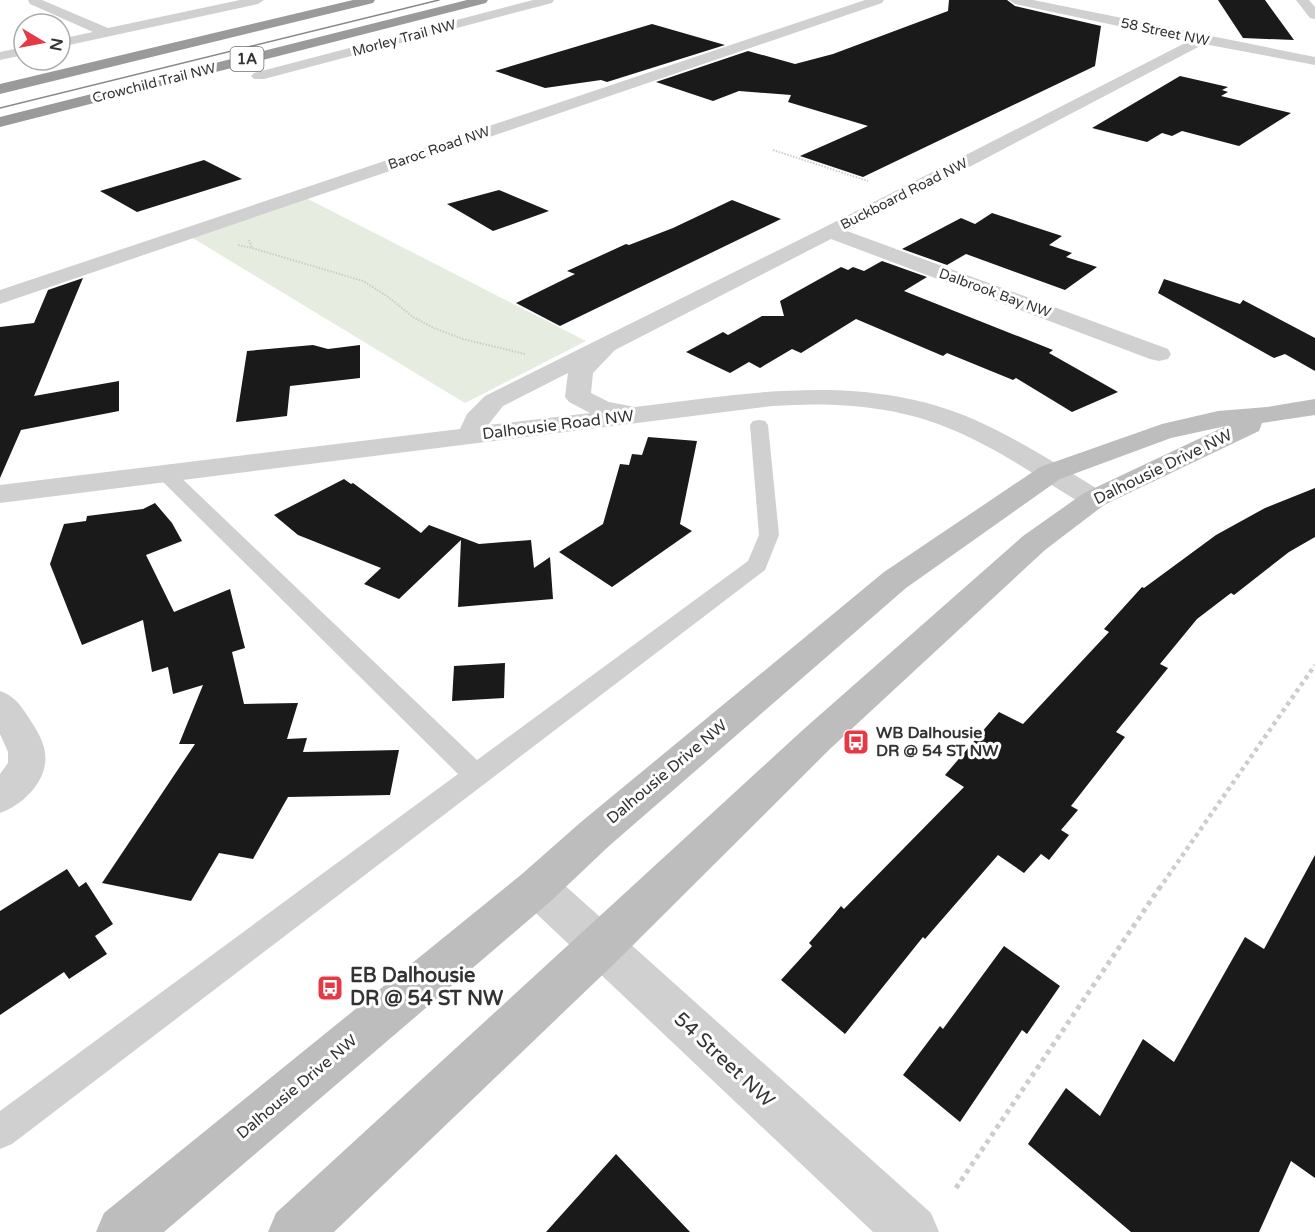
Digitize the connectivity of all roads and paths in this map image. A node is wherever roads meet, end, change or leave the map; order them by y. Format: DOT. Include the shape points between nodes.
graph roads {
  1 [pos="258,0"];
  2 [pos="369,0"];
  3 [pos="482,0"];
  4 [pos="548,0"];
  5 [pos="878,0"];
  6 [pos="1015,0"];
  7 [pos="34,1"];
  8 [pos="1308,3"];
  9 [pos="1315,15"];
  10 [pos="107,33"];
  11 [pos="200,39"];
  12 [pos="72,40"];
  13 [pos="1201,40"];
  14 [pos="1315,61"];
  15 [pos="259,76"];
  16 [pos="0,77"];
  17 [pos="0,89"];
  18 [pos="4,121"];
  19 [pos="773,150"];
  20 [pos="875,184"];
  21 [pos="830,232"];
  22 [pos="248,234"];
  23 [pos="0,297"];
  24 [pos="606,346"];
  25 [pos="1159,354"];
  26 [pos="535,357"];
  27 [pos="1315,407"];
  28 [pos="658,413"];
  29 [pos="1267,416"];
  30 [pos="759,425"];
  31 [pos="471,435"];
  32 [pos="1050,473"];
  33 [pos="166,474"];
  34 [pos="0,494"];
  35 [pos="1094,499"];
  36 [pos="1315,665"];
  37 [pos="0,705"];
  38 [pos="477,776"];
  39 [pos="0,797"];
  40 [pos="537,887"];
  41 [pos="601,946"];
  42 [pos="0,1132"];
  43 [pos="956,1188"];
  44 [pos="123,1232"];
  45 [pos="295,1232"];
  46 [pos="912,1232"];
  1 -- 10 [label="street"];
  2 -- 11 [label="highway, Crowchild Trail NW / 1A"];
  3 -- 18 [label="highway, Crowchild Trail NW / 1A"];
  4 -- 15 [label="street, Morley Trail NW"];
  5 -- 23 [label="street, Baroc Road NW"];
  6 -- 13 [label="street, 58 Street NW"];
  7 -- 10 [label="street"];
  8 -- 9 [label="street"];
  10 -- 12 [label="street"];
  11 -- 16 [label="highway" via="137,47"];
  11 -- 17 [label="highway, Crowchild Trail NW / 1A"];
  13 -- 14 [label="street, 58 Street NW"];
  13 -- 21 [label="street, Buckboard Road NW"];
  19 -- 20 [label="path"];
  21 -- 24 [label="street, Buckboard Road NW"];
  21 -- 25 [label="street, Dalbrook Bay NW"];
  22 -- 26 [label="path" via="252,248 363,281 434,328"];
  24 -- 28 [label="street, Buckboard Road NW" via="581,371 578,397 604,410"];
  24 -- 31 [label="street, Buckboard Road NW" via="494,400 476,420"];
  27 -- 29 [label="street, Dalhousie Drive NW"];
  28 -- 31 [label="street, Dalhousie Road NW"];
  28 -- 32 [label="street, Dalhousie Road NW" via="797,396 875,401 963,425"];
  29 -- 32 [label="street, Dalhousie Drive NW" via="1218,419 1162,432"];
  29 -- 35 [label="street, Dalhousie Drive NW"];
  30 -- 38 [label="lane" via="769,535 757,565"];
  31 -- 33 [label="street, Dalhousie Road NW"];
  32 -- 35 [label="street, Dalhousie Road NW"];
  32 -- 40 [label="street, Dalhousie Drive NW" via="895,580"];
  33 -- 34 [label="street, Dalhousie Road NW"];
  33 -- 38 [label="lane"];
  35 -- 41 [label="street, Dalhousie Drive NW" via="1034,543 826,730"];
  36 -- 43 [label="path"];
  37 -- 39 [label="street" via="28,751 18,780"];
  38 -- 42 [label="lane"];
  40 -- 41 [label="street, 54 Street NW"];
  40 -- 44 [label="street, Dalhousie Drive NW"];
  41 -- 45 [label="street, Dalhousie Drive NW"];
  41 -- 46 [label="street, 54 Street NW"];
}
